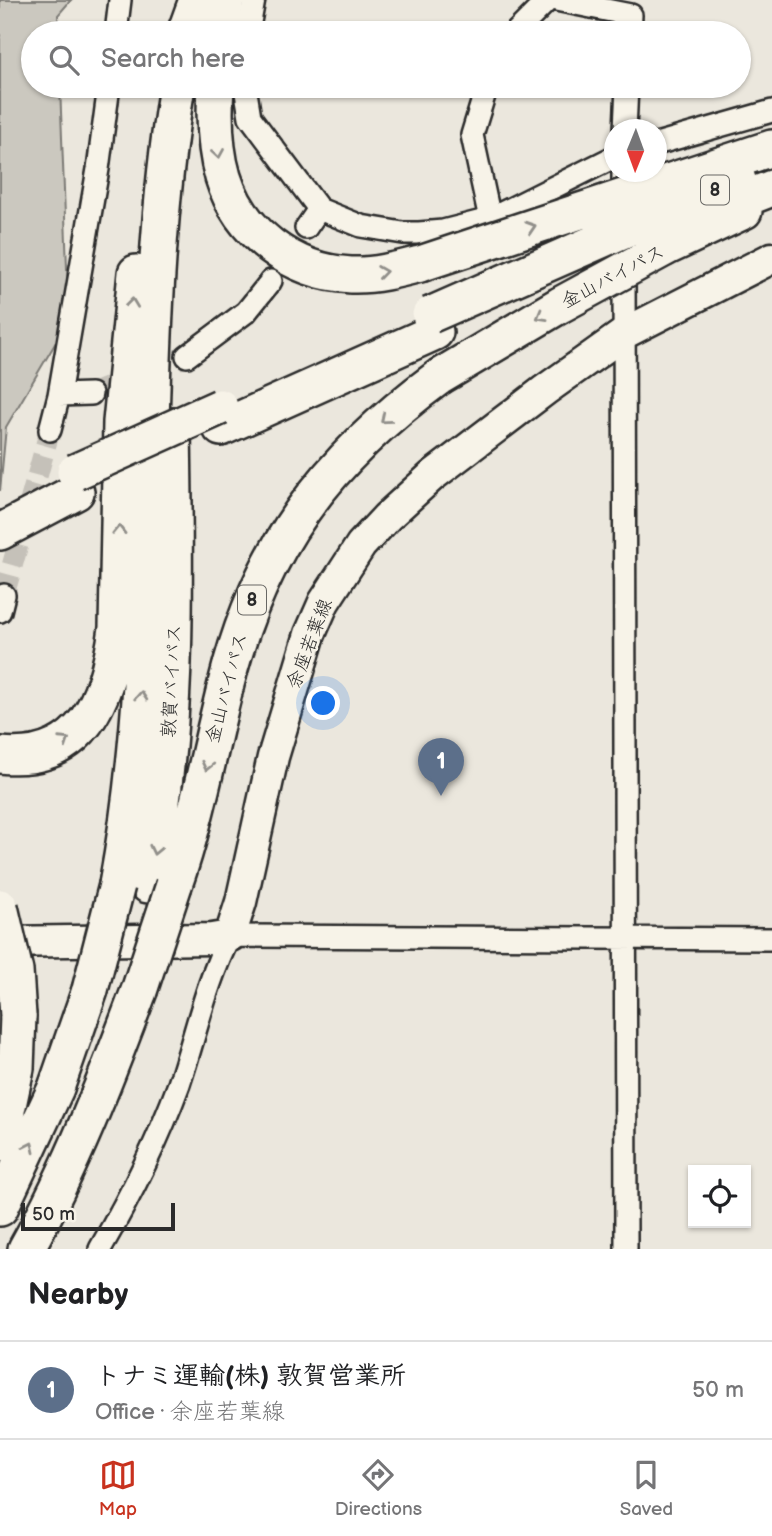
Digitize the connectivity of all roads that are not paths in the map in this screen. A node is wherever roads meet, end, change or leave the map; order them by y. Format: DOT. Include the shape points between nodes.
graph roads {
  1 [pos="120,0"];
  2 [pos="226,0"];
  3 [pos="254,0"];
  4 [pos="548,0"];
  5 [pos="556,0"];
  6 [pos="117,21"];
  7 [pos="191,21"];
  8 [pos="250,21"];
  9 [pos="527,21"];
  10 [pos="631,21"];
  11 [pos="107,98"];
  12 [pos="159,98"];
  13 [pos="175,98"];
  14 [pos="184,98"];
  15 [pos="216,98"];
  16 [pos="247,98"];
  17 [pos="483,98"];
  18 [pos="626,98"];
  19 [pos="772,111"];
  20 [pos="626,119"];
  21 [pos="667,141"];
  22 [pos="772,148"];
  23 [pos="604,162"];
  24 [pos="772,165"];
  25 [pos="772,188"];
  26 [pos="772,198"];
  27 [pos="319,209"];
  28 [pos="652,211"];
  29 [pos="490,219"];
  30 [pos="306,228"];
  31 [pos="772,258"];
  32 [pos="271,281"];
  33 [pos="625,333"];
  34 [pos="187,356"];
  35 [pos="91,394"];
  36 [pos="59,395"];
  37 [pos="50,430"];
  38 [pos="75,482"];
  39 [pos="0,508"];
  40 [pos="0,532"];
  41 [pos="0,755"];
  42 [pos="146,885"];
  43 [pos="0,907"];
  44 [pos="230,936"];
  45 [pos="625,937"];
  46 [pos="772,939"];
  47 [pos="0,942"];
  48 [pos="117,990"];
  49 [pos="0,1143"];
  50 [pos="0,1208"];
  51 [pos="14,1249"];
  52 [pos="26,1249"];
  53 [pos="100,1249"];
  54 [pos="626,1249"];
  1 -- 6 [label="street"];
  2 -- 7 [label="highway"];
  3 -- 8 [label="street"];
  4 -- 9 [label="street"];
  5 -- 10 [label="street" via="631,15"];
  11 -- 36 [label="street"];
  41 -- 12 [label="highway, one-way" via="40,753 79,731 93,712 113,661 127,347"];
  42 -- 13 [label="highway, 敦賀バイパス / 8, one-way" via="127,831 144,650 153,340"];
  14 -- 42 [label="highway, 敦賀バイパス / 8, one-way" via="176,165 172,319 174,670 159,832"];
  15 -- 28 [label="highway, one-way, bridge" via="223,178 242,218 290,259 327,272 373,274"];
  16 -- 27 [label="street" via="250,117"];
  17 -- 29 [label="street" via="472,135"];
  18 -- 20 [label="street"];
  19 -- 21 [label="street"];
  22 -- 28 [label="highway"];
  23 -- 29 [label="street"];
  24 -- 28 [label="highway, 金山バイパス / 8"];
  25 -- 28 [label="highway"];
  26 -- 28 [label="highway, 金山バイパス / 8"];
  27 -- 29 [label="street" via="360,226 403,233 443,231"];
  27 -- 30 [label="street"];
  28 -- 33 [label="street"];
  28 -- 38 [label="highway, 金山バイパス / 8, bridge" via="433,323"];
  28 -- 42 [label="highway, 金山バイパス / 8, one-way, bridge" via="560,305 439,377 374,428 292,524 272,558 239,638 187,847"];
  31 -- 33 [label="main road, 余座若葉線"];
  32 -- 34 [label="street" via="246,312"];
  33 -- 44 [label="main road, 余座若葉線" via="432,476 370,535 340,574 310,634 292,690"];
  33 -- 45 [label="street"];
  35 -- 36 [label="street"];
  36 -- 37 [label="street"];
  38 -- 39 [label="highway"];
  38 -- 40 [label="highway"];
  42 -- 48 [label="highway, 敦賀バイパス / 8"];
  43 -- 49 [label="highway, bridge" via="15,971 18,1016 16,1068"];
  44 -- 45 [label="street"];
  44 -- 47 [label="main road"];
  44 -- 53 [label="street" via="173,1097 143,1168"];
  45 -- 46 [label="street"];
  45 -- 54 [label="street"];
  50 -- 48 [label="highway, 敦賀バイパス / 8, one-way" via="56,1088"];
  48 -- 51 [label="highway, 敦賀バイパス / 8" via="79,1114"];
  48 -- 52 [label="highway, 8" via="88,1121"];
}
